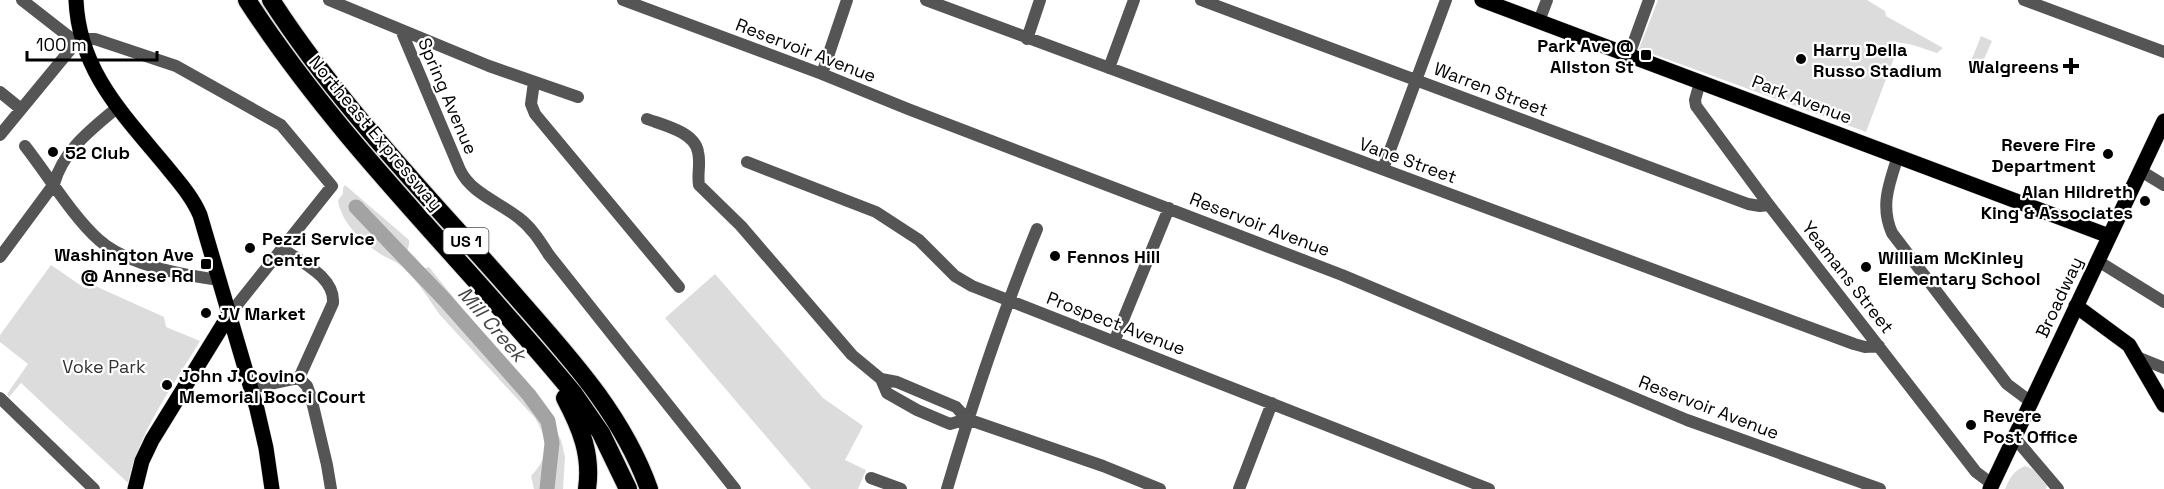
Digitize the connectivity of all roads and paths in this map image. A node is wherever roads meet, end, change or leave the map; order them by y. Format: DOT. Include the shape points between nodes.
graph roads {
  1 [pos="22,0"];
  2 [pos="76,0"];
  3 [pos="248,0"];
  4 [pos="271,0"];
  5 [pos="329,0"];
  6 [pos="623,0"];
  7 [pos="848,0"];
  8 [pos="926,0"];
  9 [pos="1041,0"];
  10 [pos="1134,0"];
  11 [pos="1201,0"];
  12 [pos="1446,0"];
  13 [pos="1482,0"];
  14 [pos="1547,0"];
  15 [pos="1649,0"];
  16 [pos="2024,0"];
  17 [pos="948,4"];
  18 [pos="1539,21"];
  19 [pos="401,30"];
  20 [pos="81,39"];
  21 [pos="1027,39"];
  22 [pos="2164,52"];
  23 [pos="1629,55"];
  24 [pos="1109,69"];
  25 [pos="822,74"];
  26 [pos="1416,80"];
  27 [pos="534,82"];
  28 [pos="1700,82"];
  29 [pos="0,92"];
  30 [pos="578,98"];
  31 [pos="118,107"];
  32 [pos="21,109"];
  33 [pos="647,119"];
  34 [pos="2164,121"];
  35 [pos="0,135"];
  36 [pos="25,146"];
  37 [pos="1898,156"];
  38 [pos="747,162"];
  39 [pos="1383,170"];
  40 [pos="2141,171"];
  41 [pos="54,184"];
  42 [pos="2164,184"];
  43 [pos="1769,205"];
  44 [pos="1169,208"];
  45 [pos="1037,229"];
  46 [pos="2109,236"];
  47 [pos="283,249"];
  48 [pos="0,257"];
  49 [pos="2098,261"];
  50 [pos="219,280"];
  51 [pos="679,287"];
  52 [pos="1008,300"];
  53 [pos="2164,302"];
  54 [pos="2076,306"];
  55 [pos="230,315"];
  56 [pos="1114,342"];
  57 [pos="1879,346"];
  58 [pos="2137,357"];
  59 [pos="547,362"];
  60 [pos="2164,368"];
  61 [pos="299,378"];
  62 [pos="881,379"];
  63 [pos="251,388"];
  64 [pos="0,398"];
  65 [pos="2031,402"];
  66 [pos="1272,403"];
  67 [pos="2164,405"];
  68 [pos="967,419"];
  69 [pos="2014,437"];
  70 [pos="871,478"];
  71 [pos="1991,487"];
  72 [pos="94,489"];
  73 [pos="135,489"];
  74 [pos="272,489"];
  75 [pos="331,489"];
  76 [pos="587,489"];
  77 [pos="628,489"];
  78 [pos="649,489"];
  79 [pos="735,489"];
  80 [pos="901,489"];
  81 [pos="947,489"];
  82 [pos="1160,489"];
  83 [pos="1239,489"];
  84 [pos="1489,489"];
  85 [pos="1880,489"];
  86 [pos="2058,489"];
  1 -- 20 [label="street" via="68,37"];
  2 -- 20 [label="main road"];
  3 -- 59 [label="highway, Northeast Expressway / US 1" via="336,122"];
  4 -- 78 [label="highway, Northeast Expressway / US 1" via="354,113 597,392 632,447"];
  5 -- 19 [label="street"];
  6 -- 25 [label="street, Reservoir Avenue"];
  7 -- 25 [label="street"];
  8 -- 17 [label="street, Vane Street"];
  9 -- 21 [label="street"];
  10 -- 24 [label="street"];
  11 -- 26 [label="street, Warren Street"];
  12 -- 26 [label="street"];
  13 -- 18 [label="main road, Park Avenue"];
  14 -- 18 [label="street"];
  15 -- 23 [label="street"];
  16 -- 22 [label="street"];
  17 -- 21 [label="street, Vane Street"];
  18 -- 23 [label="main road, Park Avenue"];
  19 -- 27 [label="street"];
  19 -- 79 [label="street, Spring Avenue" via="462,175 534,232"];
  20 -- 31 [label="main road" via="95,74"];
  20 -- 32 [label="street"];
  20 -- 47 [label="street" via="95,39 176,66 286,129 332,186"];
  21 -- 24 [label="street, Vane Street"];
  23 -- 28 [label="main road, Park Avenue"];
  24 -- 39 [label="street, Vane Street"];
  25 -- 44 [label="street, Reservoir Avenue"];
  26 -- 39 [label="street"];
  26 -- 43 [label="street, Warren Street" via="1748,204"];
  27 -- 30 [label="street"];
  27 -- 51 [label="street" via="531,104 538,117"];
  28 -- 37 [label="main road, Park Avenue"];
  28 -- 43 [label="street, Yeamans Street" via="1696,106"];
  29 -- 32 [label="street"];
  31 -- 41 [label="street" via="79,140 57,171"];
  31 -- 50 [label="main road" via="193,201"];
  32 -- 35 [label="street"];
  33 -- 62 [label="street" via="696,144 699,185 741,226 852,355"];
  34 -- 40 [label="main road, Broadway"];
  36 -- 41 [label="street"];
  37 -- 46 [label="main road, Park Avenue"];
  37 -- 65 [label="street" via="1885,200 1892,233 2008,385"];
  38 -- 52 [label="street, Prospect Avenue" via="876,212 919,240 955,276"];
  39 -- 57 [label="street, Vane Street" via="1854,344"];
  40 -- 42 [label="street"];
  40 -- 46 [label="main road, Broadway"];
  41 -- 48 [label="street"];
  41 -- 50 [label="street" via="99,241 118,254 143,264"];
  43 -- 57 [label="street, Yeamans Street"];
  44 -- 56 [label="street"];
  44 -- 85 [label="street, Reservoir Avenue" via="1342,274 1688,420"];
  45 -- 52 [label="street"];
  46 -- 49 [label="main road, Broadway"];
  47 -- 55 [label="street"];
  47 -- 61 [label="street" via="326,281 332,292 333,303"];
  49 -- 53 [label="street"];
  49 -- 54 [label="main road, Broadway"];
  50 -- 55 [label="main road"];
  52 -- 56 [label="street, Prospect Avenue"];
  52 -- 68 [label="street"];
  54 -- 58 [label="main road" via="2119,336"];
  54 -- 65 [label="main road, Broadway"];
  55 -- 63 [label="main road"];
  55 -- 73 [label="main road" via="152,440"];
  56 -- 66 [label="street, Prospect Avenue"];
  57 -- 71 [label="street, Yeamans Street"];
  58 -- 60 [label="street"];
  58 -- 67 [label="main road"];
  59 -- 76 [label="highway" via="581,429 587,454"];
  59 -- 77 [label="highway, Northeast Expressway / US 1" via="593,420"];
  61 -- 63 [label="street"];
  61 -- 75 [label="street" via="311,397"];
  62 -- 68 [label="street" via="956,407"];
  62 -- 68 [label="street" via="887,393 917,410 950,424"];
  63 -- 74 [label="main road"];
  64 -- 72 [label="street"];
  65 -- 69 [label="main road, Broadway"];
  66 -- 83 [label="street"];
  66 -- 84 [label="street, Prospect Avenue"];
  68 -- 81 [label="street"];
  68 -- 82 [label="street"];
  69 -- 71 [label="main road, Broadway"];
  69 -- 86 [label="street"];
  70 -- 80 [label="street"];
}
